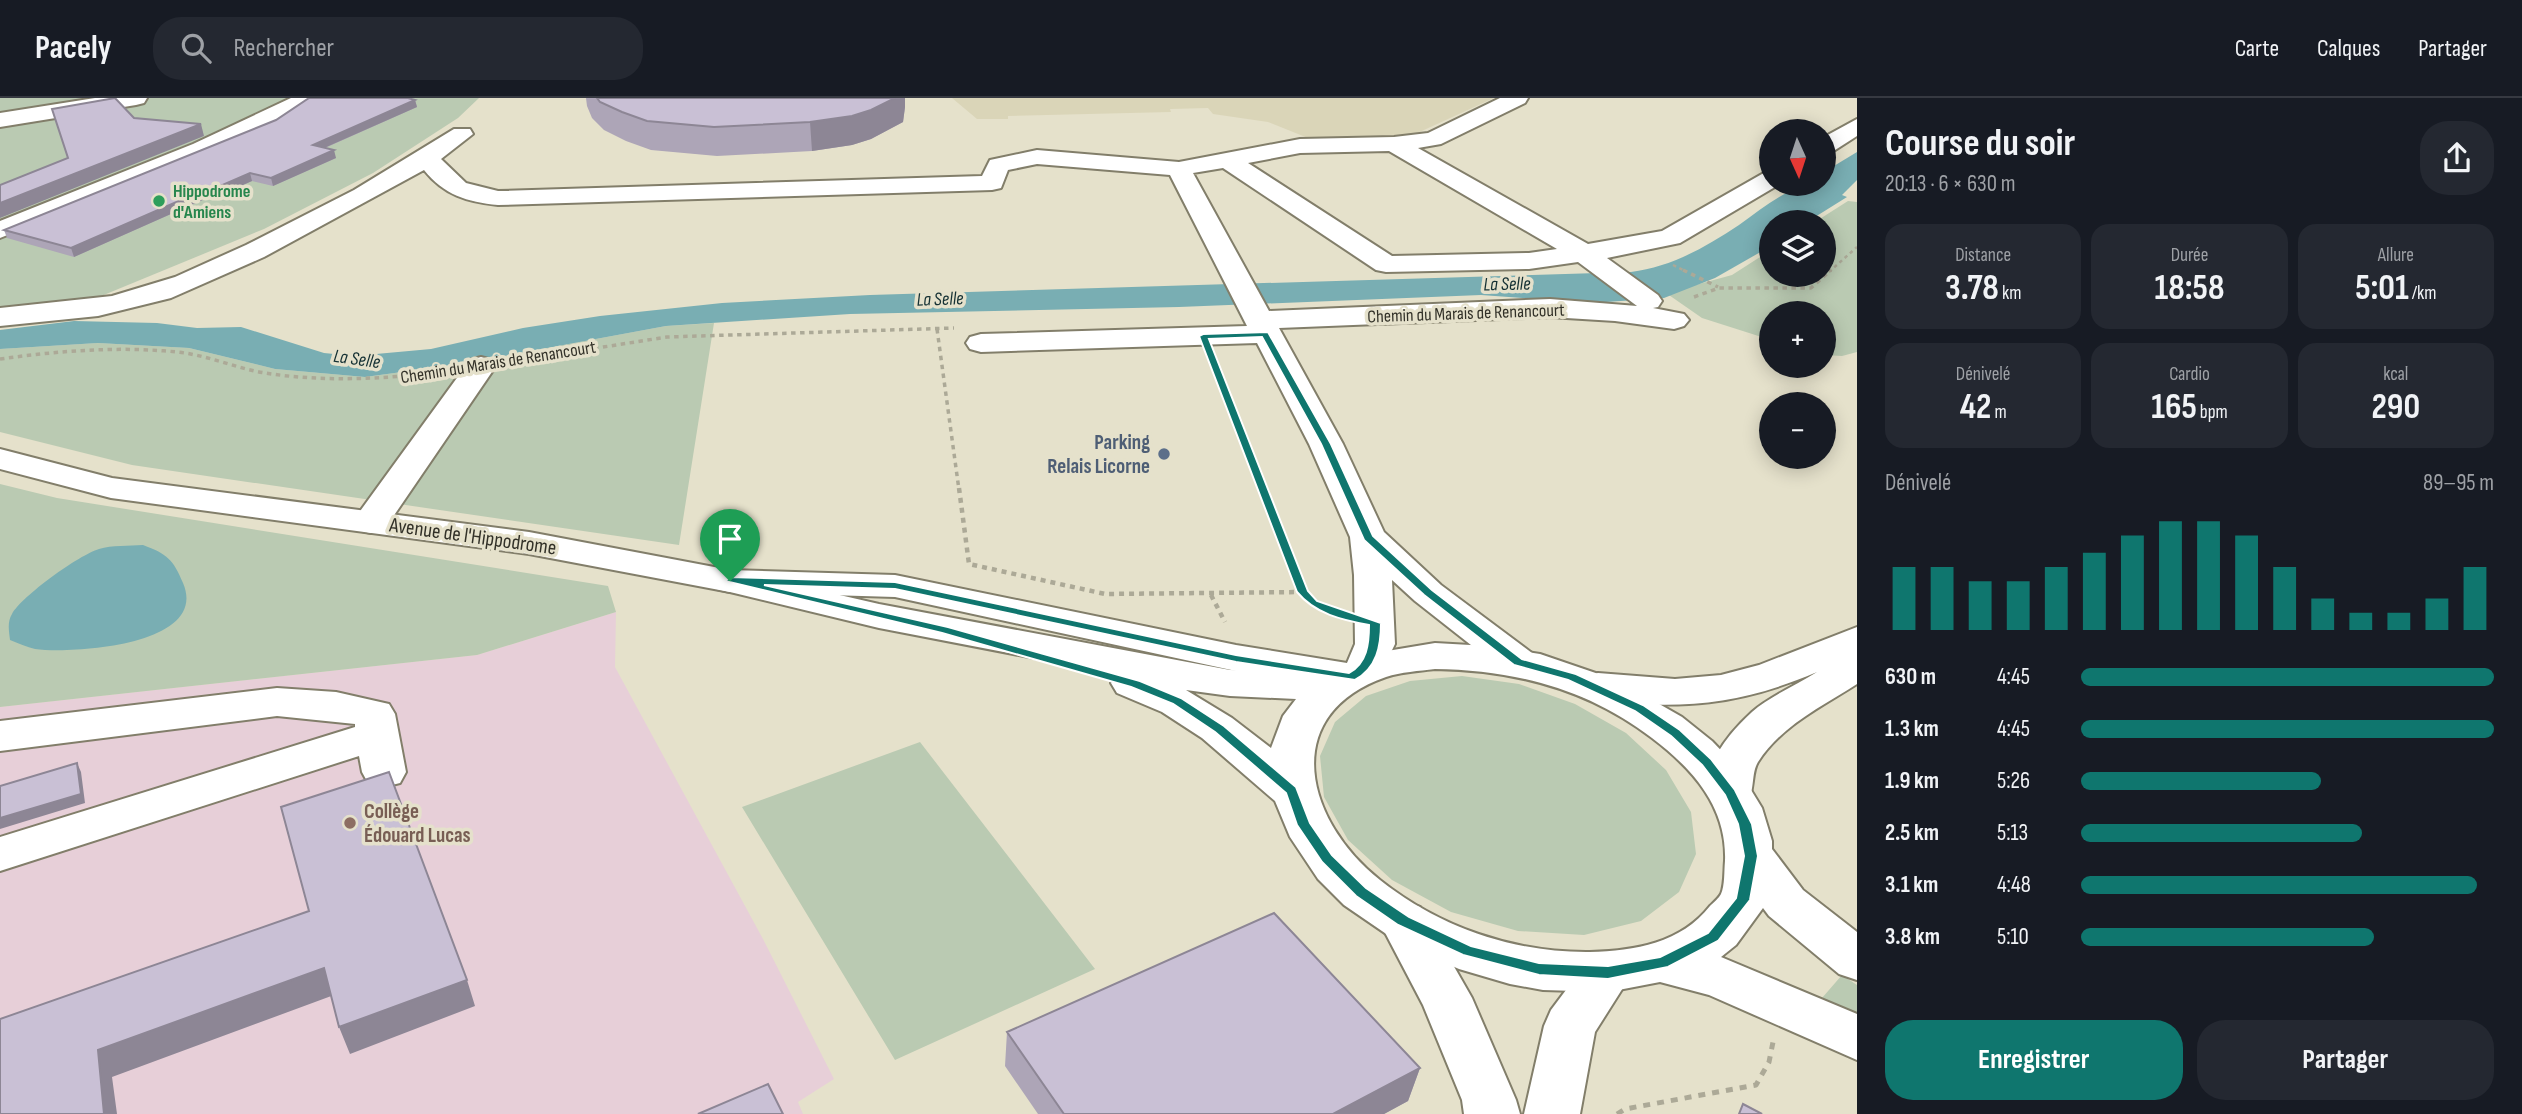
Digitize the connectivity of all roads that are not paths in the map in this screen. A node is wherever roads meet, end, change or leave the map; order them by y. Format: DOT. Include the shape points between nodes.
graph roads {
  1 [pos="136,98"];
  2 [pos="306,98"];
  3 [pos="1517,98"];
  4 [pos="0,120"];
  5 [pos="1857,126"];
  6 [pos="35,132"];
  7 [pos="461,134"];
  8 [pos="0,136"];
  9 [pos="1836,139"];
  10 [pos="1394,144"];
  11 [pos="428,159"];
  12 [pos="1227,160"];
  13 [pos="1180,169"];
  14 [pos="1759,186"];
  15 [pos="142,197"];
  16 [pos="0,230"];
  17 [pos="0,255"];
  18 [pos="1592,260"];
  19 [pos="1648,301"];
  20 [pos="0,317"];
  21 [pos="1674,320"];
  22 [pos="1258,321"];
  23 [pos="981,343"];
  24 [pos="481,366"];
  25 [pos="0,459"];
  26 [pos="371,522"];
  27 [pos="1368,537"];
  28 [pos="730,581"];
  29 [pos="944,629"];
  30 [pos="1857,640"];
  31 [pos="1857,656"];
  32 [pos="1518,662"];
  33 [pos="1351,677"];
  34 [pos="1598,687"];
  35 [pos="0,736"];
  36 [pos="1291,790"];
  37 [pos="1731,793"];
  38 [pos="0,854"];
  39 [pos="1751,856"];
  40 [pos="1404,921"];
  41 [pos="1857,960"];
  42 [pos="1663,962"];
  43 [pos="1608,972"];
  44 [pos="1857,1038"];
  45 [pos="1492,1114"];
  46 [pos="1552,1114"];
  1 -- 4 [label="main road"];
  2 -- 16 [label="main road" via="201,149"];
  3 -- 10 [label="main road" via="1433,139"];
  5 -- 9 [label="main road"];
  6 -- 8 [label="main road"];
  7 -- 11 [label="main road"];
  10 -- 12 [label="main road" via="1300,146"];
  10 -- 18 [label="main road"];
  11 -- 13 [label="main road" via="446,181 466,193 498,198 992,183 998,166 1037,157"];
  11 -- 20 [label="main road" via="257,250 162,292 111,306"];
  12 -- 13 [label="main road"];
  12 -- 18 [label="main road" via="1385,264"];
  13 -- 22 [label="main road"];
  14 -- 18 [label="main road" via="1671,237"];
  15 -- 17 [label="main road"];
  18 -- 19 [label="main road"];
  21 -- 22 [label="main road, Chemin du Marais de Renancourt" via="1550,308"];
  22 -- 23 [label="main road, Chemin du Marais de Renancourt" via="1203,336"];
  22 -- 27 [label="main road" via="1326,444"];
  24 -- 26 [label="main road"];
  25 -- 26 [label="main road, Avenue de l'Hippodrome" via="111,488"];
  26 -- 28 [label="main road, Avenue de l'Hippodrome" via="529,543"];
  27 -- 32 [label="main road" via="1428,593"];
  27 -- 33 [label="main road" via="1375,644"];
  28 -- 29 [label="main road, Avenue de l'Hippodrome"];
  28 -- 33 [label="main road" via="895,586 1236,659"];
  29 -- 33 [label="main road, Avenue de l'Hippodrome" via="1230,683 1300,686"];
  29 -- 36 [label="main road, Avenue de l'Hippodrome" via="1136,684 1177,701 1220,729"];
  30 -- 34 [label="main road" via="1762,678 1720,689 1650,692"];
  31 -- 37 [label="main road" via="1849,671 1768,721 1734,762"];
  32 -- 33 [label="main road" via="1435,656 1398,660"];
  32 -- 34 [label="main road"];
  33 -- 36 [label="main road" via="1314,704 1297,729 1289,758"];
  34 -- 37 [label="main road" via="1675,733"];
  35 -- 38 [label="main road" via="277,702 373,714 380,754"];
  36 -- 40 [label="main road" via="1304,825 1327,859 1361,892"];
  37 -- 39 [label="main road" via="1745,824"];
  39 -- 41 [label="main road" via="1786,903"];
  39 -- 42 [label="main road" via="1743,900 1713,937"];
  40 -- 43 [label="main road" via="1468,951 1539,969"];
  40 -- 45 [label="main road" via="1446,998"];
  42 -- 43 [label="main road"];
  42 -- 44 [label="main road" via="1720,976"];
  43 -- 46 [label="main road" via="1570,1026"];
}
